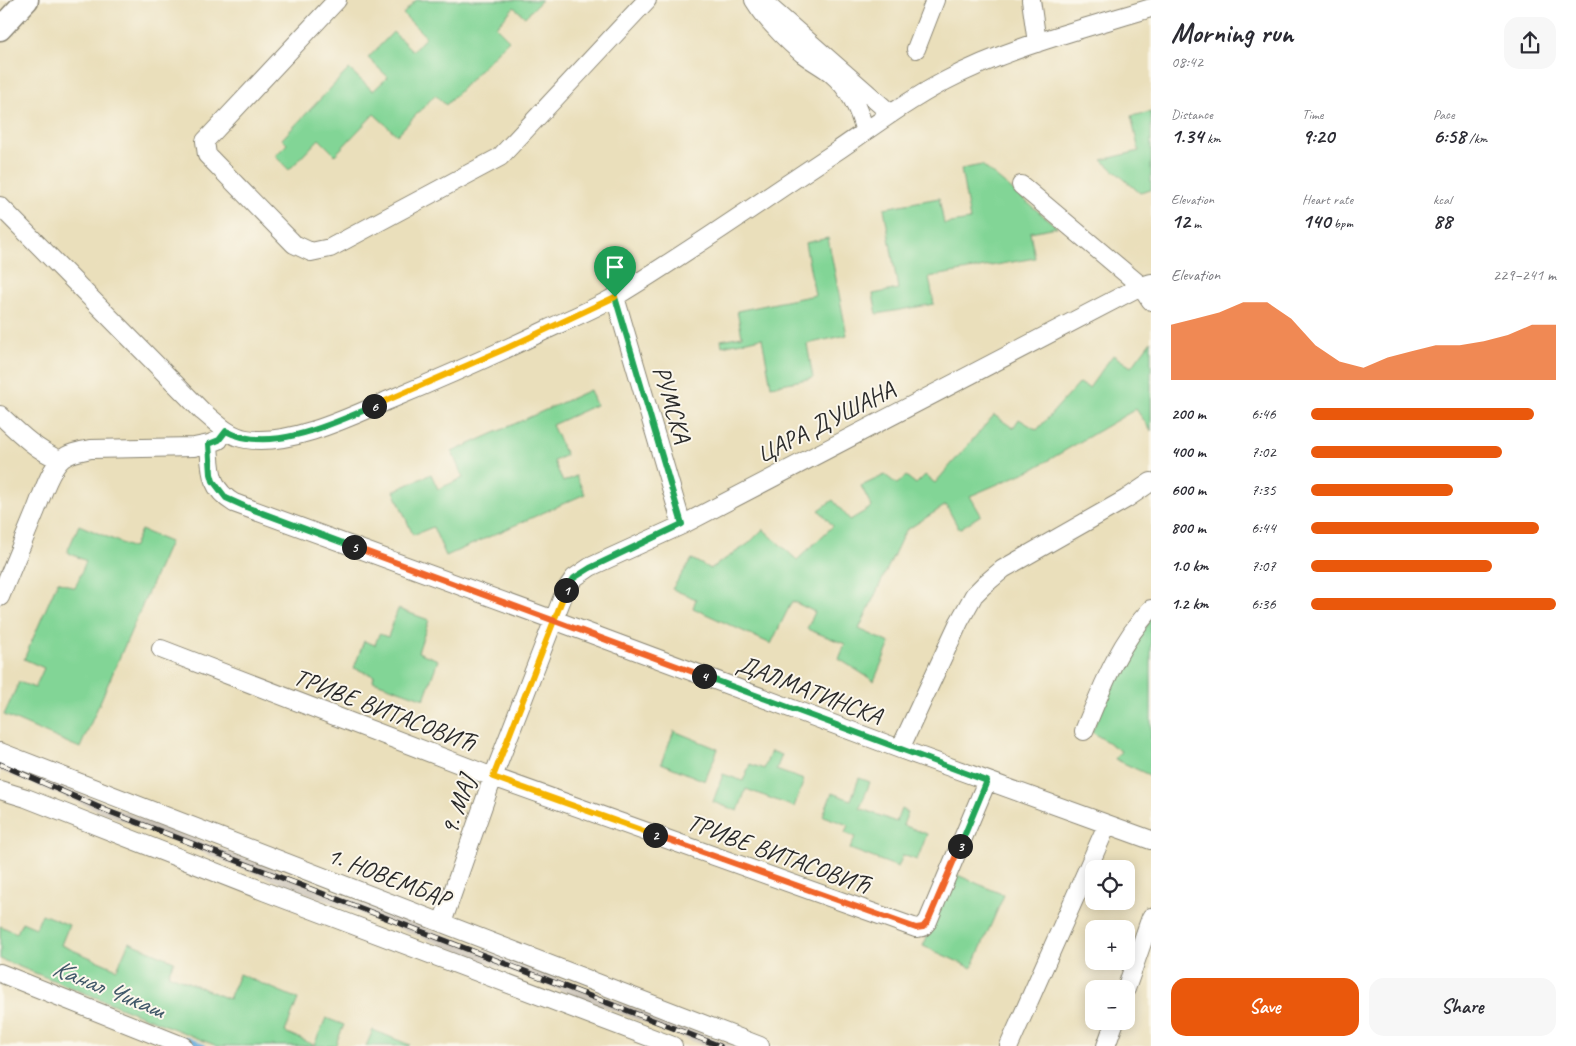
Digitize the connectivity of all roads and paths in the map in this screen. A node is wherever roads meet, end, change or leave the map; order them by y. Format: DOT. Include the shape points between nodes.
graph roads {
  1 [pos="27,0"];
  2 [pos="337,0"];
  3 [pos="647,0"];
  4 [pos="754,0"];
  5 [pos="762,0"];
  6 [pos="935,0"];
  7 [pos="1031,0"];
  8 [pos="1151,8"];
  9 [pos="0,29"];
  10 [pos="1037,43"];
  11 [pos="916,49"];
  12 [pos="891,114"];
  13 [pos="865,132"];
  14 [pos="1020,185"];
  15 [pos="0,206"];
  16 [pos="1148,290"];
  17 [pos="615,297"];
  18 [pos="0,416"];
  19 [pos="226,431"];
  20 [pos="209,444"];
  21 [pos="60,460"];
  22 [pos="1151,482"];
  23 [pos="682,524"];
  24 [pos="0,597"];
  25 [pos="1151,609"];
  26 [pos="554,620"];
  27 [pos="161,649"];
  28 [pos="1084,731"];
  29 [pos="900,749"];
  30 [pos="0,752"];
  31 [pos="493,777"];
  32 [pos="987,781"];
  33 [pos="0,790"];
  34 [pos="1107,825"];
  35 [pos="1151,840"];
  36 [pos="1151,917"];
  37 [pos="442,923"];
  38 [pos="0,973"];
  39 [pos="1129,980"];
  40 [pos="1112,1030"];
  41 [pos="182,1046"];
  42 [pos="673,1046"];
  43 [pos="760,1046"];
  44 [pos="1008,1046"];
  45 [pos="1106,1046"];
  1 -- 9 [label="main road"];
  2 -- 3 [label="street" via="205,141 207,155 294,244 311,252 330,248 500,157"];
  4 -- 13 [label="street" via="792,44 845,87 860,114"];
  5 -- 12 [label="street"];
  6 -- 11 [label="street"];
  7 -- 10 [label="street"];
  8 -- 10 [label="street"];
  10 -- 12 [label="street" via="942,82"];
  12 -- 13 [label="street"];
  13 -- 17 [label="street"];
  14 -- 16 [label="street"];
  15 -- 19 [label="street"];
  16 -- 23 [label="street, ЦАРА ДУШАНА"];
  17 -- 19 [label="street" via="424,386 301,434 276,439 250,439 236,437"];
  17 -- 23 [label="street, РУМСКА"];
  18 -- 21 [label="street" via="34,446"];
  19 -- 20 [label="street" via="219,440"];
  20 -- 21 [label="street" via="92,449 75,452"];
  20 -- 26 [label="street, ДАЛМАТИНСКА" via="213,481 234,503"];
  21 -- 24 [label="street"];
  22 -- 29 [label="street" via="1003,570 974,595"];
  23 -- 26 [label="street, ЦАРА ДУШАНА" via="574,578 565,591"];
  25 -- 28 [label="street" via="1122,646"];
  26 -- 29 [label="street, ДАЛМАТИНСКА"];
  26 -- 31 [label="street, 9. МАЈ"];
  27 -- 31 [label="street, ТРИВЕ ВИТАСОВИЋ"];
  29 -- 32 [label="street, ДАЛМАТИНСКА"];
  30 -- 37 [label="street, 1. НОВЕМБАР"];
  31 -- 32 [label="street, ТРИВЕ ВИТАСОВИЋ" via="916,928 923,927 928,921"];
  31 -- 37 [label="street, 9. МАЈ"];
  32 -- 34 [label="street, ДАЛМАТИНСКА"];
  33 -- 42 [label="street"];
  34 -- 35 [label="street, ДАЛМАТИНСКА"];
  34 -- 44 [label="street"];
  36 -- 39 [label="street"];
  37 -- 43 [label="street, 1. НОВЕМБАР"];
  38 -- 41 [label="street"];
  40 -- 45 [label="street"];
}
